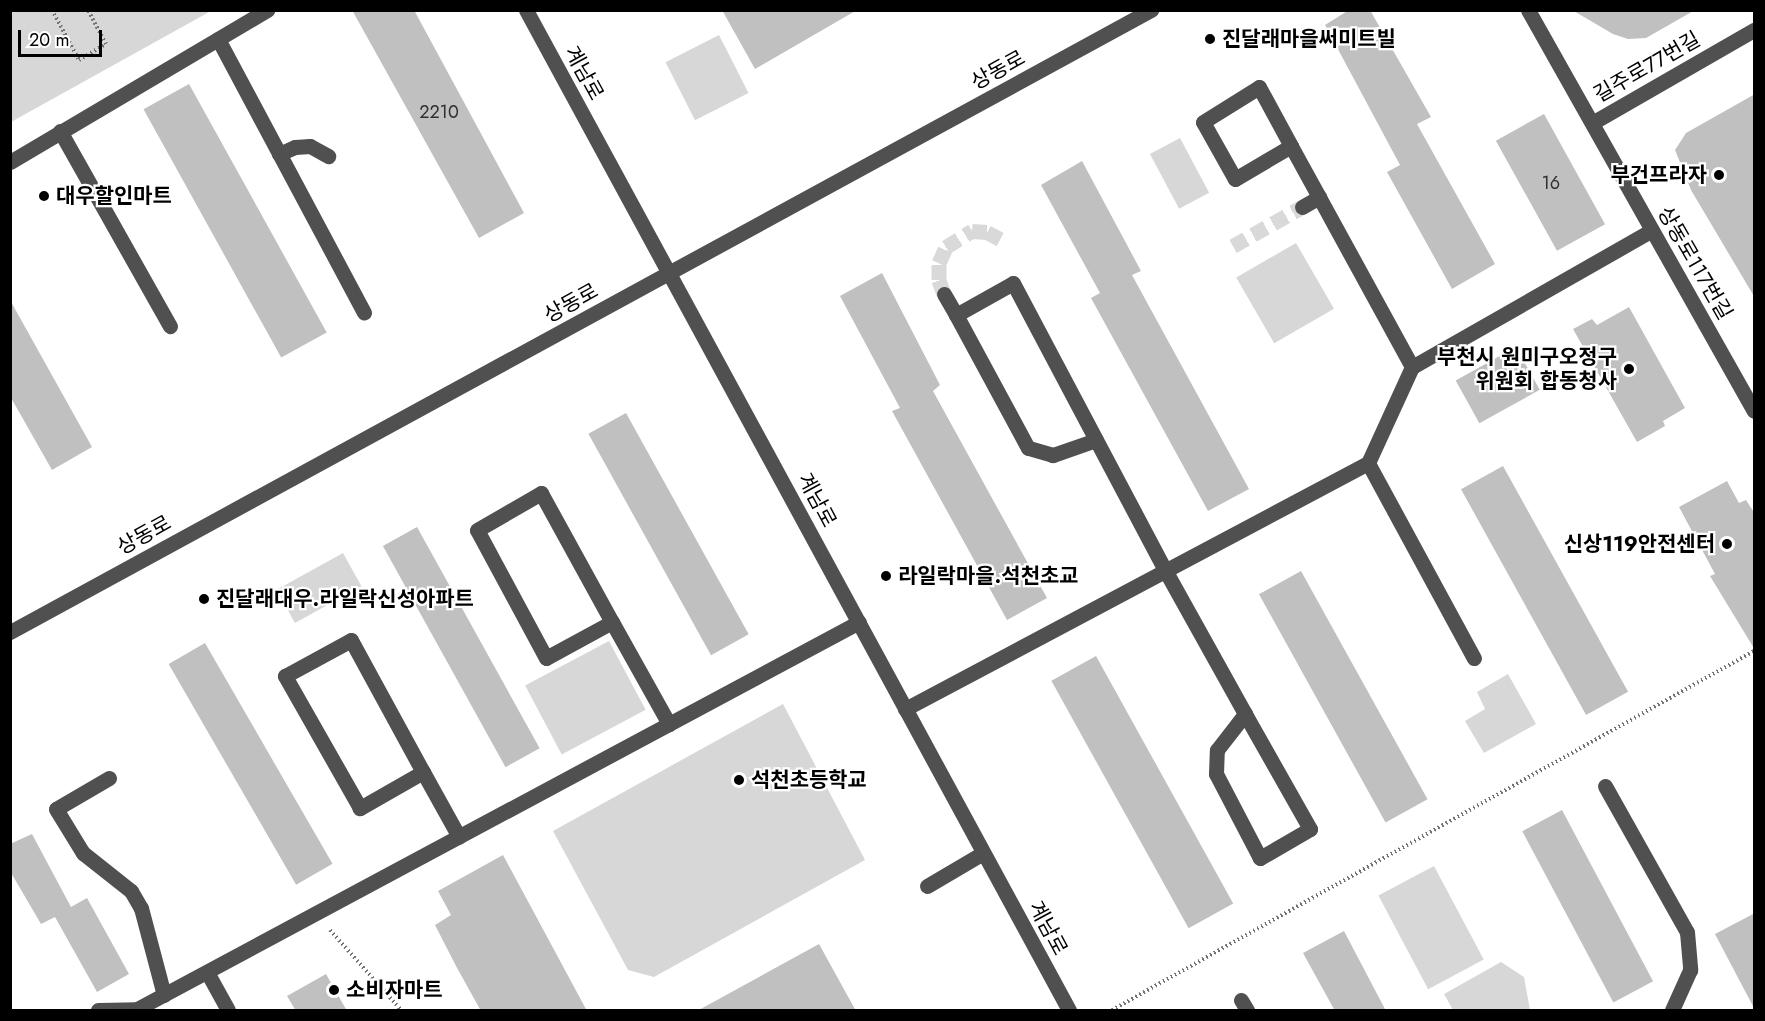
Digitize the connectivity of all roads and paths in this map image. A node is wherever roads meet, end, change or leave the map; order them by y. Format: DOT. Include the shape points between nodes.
graph roads {
  1 [pos="52,10"];
  2 [pos="88,10"];
  3 [pos="267,10"];
  4 [pos="526,10"];
  5 [pos="1151,10"];
  6 [pos="1528,10"];
  7 [pos="1755,30"];
  8 [pos="218,39"];
  9 [pos="1592,123"];
  10 [pos="60,131"];
  11 [pos="1291,146"];
  12 [pos="279,154"];
  13 [pos="328,156"];
  14 [pos="10,162"];
  15 [pos="1319,197"];
  16 [pos="1302,207"];
  17 [pos="1652,230"];
  18 [pos="670,273"];
  19 [pos="944,294"];
  20 [pos="364,313"];
  21 [pos="956,315"];
  22 [pos="170,326"];
  23 [pos="1412,367"];
  24 [pos="1755,411"];
  25 [pos="1096,440"];
  26 [pos="1368,463"];
  27 [pos="1165,570"];
  28 [pos="612,622"];
  29 [pos="859,622"];
  30 [pos="10,632"];
  31 [pos="1755,651"];
  32 [pos="1474,657"];
  33 [pos="905,708"];
  34 [pos="1245,714"];
  35 [pos="669,724"];
  36 [pos="423,772"];
  37 [pos="110,778"];
  38 [pos="1605,786"];
  39 [pos="459,837"];
  40 [pos="983,853"];
  41 [pos="927,886"];
  42 [pos="315,914"];
  43 [pos="207,972"];
  44 [pos="164,995"];
  45 [pos="98,1011"];
  46 [pos="228,1011"];
  47 [pos="401,1011"];
  48 [pos="1069,1011"];
  49 [pos="1112,1011"];
  50 [pos="1672,1011"];
  1 -- 2 [label="path" via="78,60 106,44"];
  3 -- 8 [label="street"];
  4 -- 18 [label="street, 계남로"];
  5 -- 18 [label="street, 상동로"];
  6 -- 9 [label="street, 상동로117번길"];
  7 -- 9 [label="street, 길주로77번길"];
  8 -- 10 [label="street"];
  8 -- 12 [label="street"];
  9 -- 17 [label="street, 상동로117번길"];
  10 -- 14 [label="street"];
  10 -- 22 [label="street"];
  11 -- 11 [label="street" via="1259,87 1203,122 1235,179"];
  11 -- 15 [label="street"];
  12 -- 13 [label="street" via="310,146"];
  12 -- 20 [label="street"];
  15 -- 16 [label="street"];
  15 -- 23 [label="street"];
  17 -- 23 [label="street"];
  17 -- 24 [label="street, 상동로117번길"];
  18 -- 29 [label="street, 계남로"];
  18 -- 30 [label="street, 상동로"];
  19 -- 21 [label="street"];
  21 -- 25 [label="street" via="1028,447 1053,455"];
  21 -- 25 [label="street" via="1013,283"];
  23 -- 26 [label="street"];
  25 -- 27 [label="street"];
  26 -- 27 [label="street"];
  26 -- 32 [label="street"];
  27 -- 33 [label="street"];
  27 -- 34 [label="street"];
  28 -- 28 [label="street" via="541,493 477,530 546,658"];
  28 -- 35 [label="street"];
  29 -- 33 [label="street, 계남로"];
  29 -- 35 [label="street"];
  31 -- 49 [label="path"];
  33 -- 40 [label="street, 계남로"];
  34 -- 34 [label="street" via="1310,830 1260,858 1216,774 1217,750"];
  35 -- 39 [label="street"];
  36 -- 36 [label="street" via="351,640 285,676 360,808"];
  36 -- 39 [label="street"];
  37 -- 44 [label="street" via="56,809 83,853 131,891 141,908"];
  38 -- 50 [label="street" via="1687,932 1690,970"];
  39 -- 42 [label="street"];
  40 -- 41 [label="street"];
  40 -- 48 [label="street, 계남로"];
  42 -- 43 [label="street"];
  42 -- 47 [label="path"];
  43 -- 44 [label="street"];
  43 -- 46 [label="street"];
  44 -- 45 [label="street" via="137,1009"];
}
